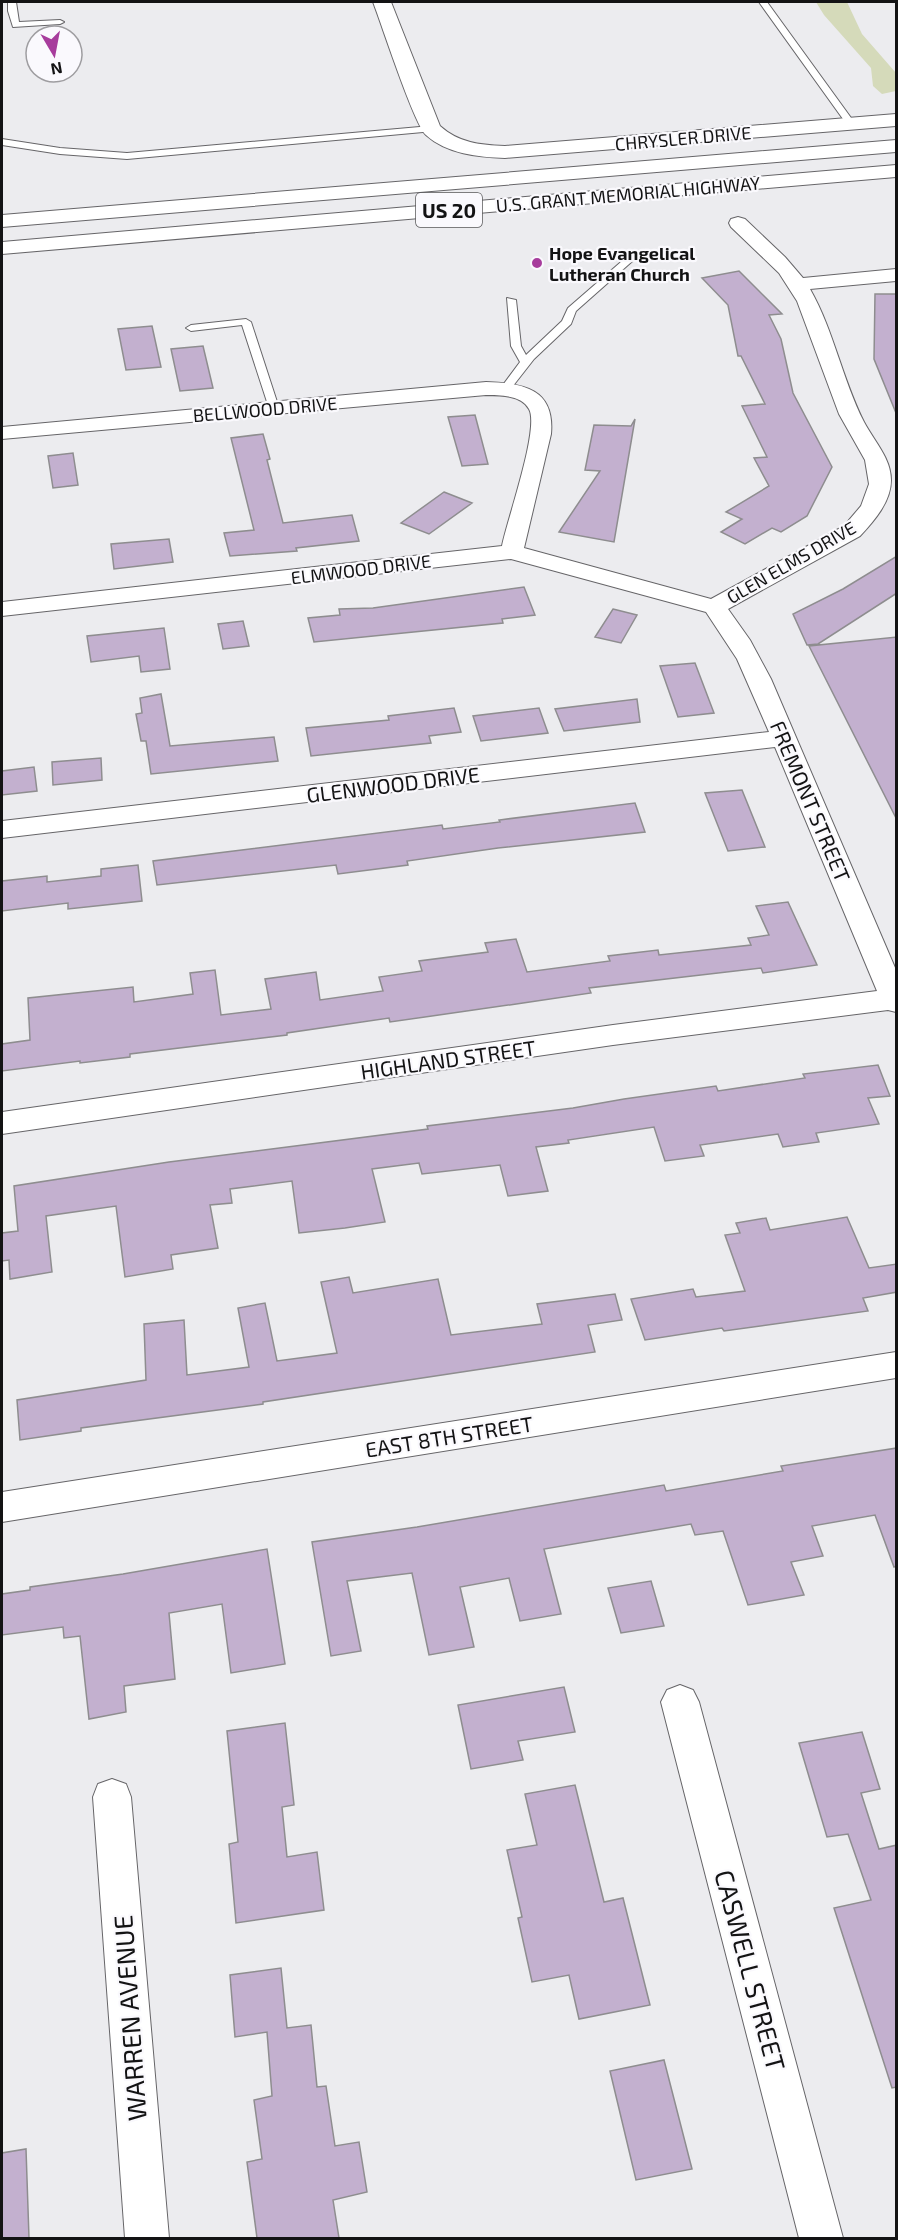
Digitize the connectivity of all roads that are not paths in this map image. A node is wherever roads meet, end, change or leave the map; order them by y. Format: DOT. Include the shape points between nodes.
graph roads {
  1 [pos="12,2"];
  2 [pos="382,2"];
  3 [pos="763,2"];
  4 [pos="60,22"];
  5 [pos="897,120"];
  6 [pos="851,124"];
  7 [pos="431,129"];
  8 [pos="2,142"];
  9 [pos="897,146"];
  10 [pos="897,171"];
  11 [pos="255,200"];
  12 [pos="2,221"];
  13 [pos="738,223"];
  14 [pos="2,231"];
  15 [pos="2,248"];
  16 [pos="632,257"];
  17 [pos="897,275"];
  18 [pos="798,284"];
  19 [pos="511,300"];
  20 [pos="190,328"];
  21 [pos="526,363"];
  22 [pos="505,389"];
  23 [pos="273,408"];
  24 [pos="2,433"];
  25 [pos="512,552"];
  26 [pos="714,607"];
  27 [pos="2,609"];
  28 [pos="784,738"];
  29 [pos="2,830"];
  30 [pos="896,1001"];
  31 [pos="2,1123"];
  32 [pos="897,1365"];
  33 [pos="2,1507"];
  34 [pos="680,1702"];
  35 [pos="112,1797"];
  36 [pos="147,2238"];
  37 [pos="821,2238"];
  1 -- 4 [label="lane" via="12,25"];
  2 -- 7 [label="main road"];
  3 -- 6 [label="lane"];
  5 -- 6 [label="main road, CHRYSLER DRIVE"];
  6 -- 7 [label="main road, CHRYSLER DRIVE" via="505,152 468,150"];
  7 -- 8 [label="lane" via="127,156"];
  9 -- 11 [label="main road, U.S. GRANT MEMORIAL HIGHWAY / US 20"];
  10 -- 15 [label="main road, U.S. GRANT MEMORIAL HIGHWAY / US 20"];
  11 -- 12 [label="main road, U.S. GRANT MEMORIAL HIGHWAY / US 20"];
  11 -- 14 [label="main road"];
  13 -- 18 [label="street, GLEN ELMS DRIVE"];
  16 -- 21 [label="lane" via="572,310 567,322"];
  17 -- 18 [label="street"];
  18 -- 26 [label="street, GLEN ELMS DRIVE" via="816,319 851,416 876,460 879,491 864,519 852,531"];
  19 -- 21 [label="lane" via="516,346"];
  20 -- 23 [label="lane" via="246,322"];
  21 -- 22 [label="lane"];
  22 -- 23 [label="street, BELLWOOD DRIVE" via="467,389"];
  22 -- 25 [label="street, BELLWOOD DRIVE" via="528,397 543,417"];
  23 -- 24 [label="street, BELLWOOD DRIVE"];
  25 -- 26 [label="street, ELMWOOD DRIVE"];
  25 -- 27 [label="street, ELMWOOD DRIVE"];
  26 -- 28 [label="street, FREMONT STREET" via="731,625"];
  28 -- 29 [label="street, GLENWOOD DRIVE"];
  28 -- 30 [label="street, FREMONT STREET"];
  30 -- 31 [label="street, HIGHLAND STREET" via="614,1035"];
  32 -- 33 [label="street, EAST 8TH STREET"];
  34 -- 37 [label="street, CASWELL STREET"];
  35 -- 36 [label="street, WARREN AVENUE"];
}
